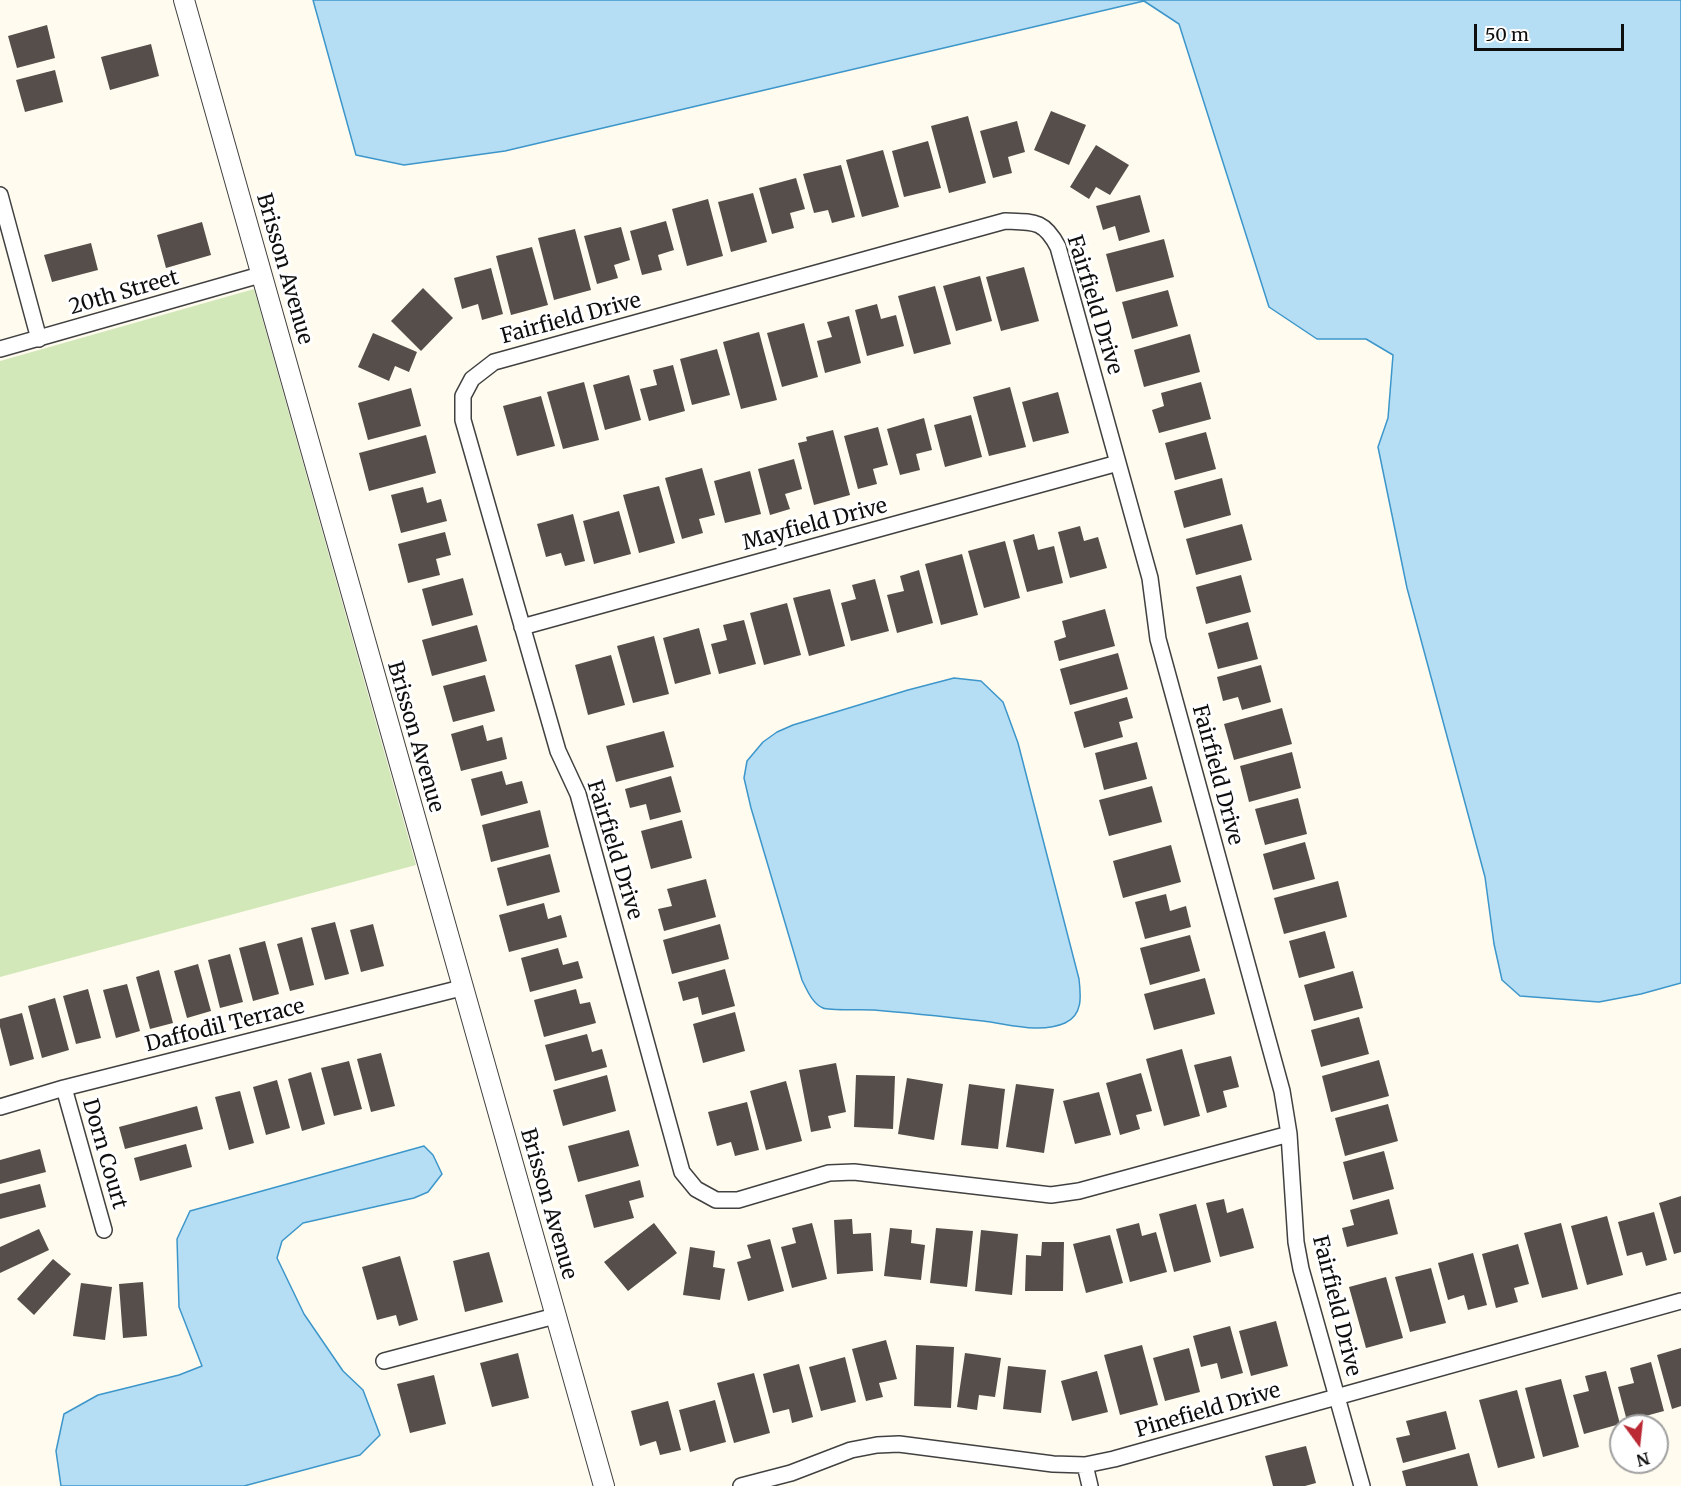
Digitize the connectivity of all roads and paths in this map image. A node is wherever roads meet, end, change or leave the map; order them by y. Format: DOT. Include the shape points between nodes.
graph roads {
  1 [pos="184,0"];
  2 [pos="0,195"];
  3 [pos="260,276"];
  4 [pos="39,339"];
  5 [pos="0,349"];
  6 [pos="1118,463"];
  7 [pos="522,627"];
  8 [pos="461,988"];
  9 [pos="64,1088"];
  10 [pos="0,1107"];
  11 [pos="1289,1134"];
  12 [pos="104,1230"];
  13 [pos="1681,1301"];
  14 [pos="555,1316"];
  15 [pos="384,1361"];
  16 [pos="1337,1397"];
  17 [pos="1085,1466"];
  18 [pos="793,1479"];
  19 [pos="604,1486"];
  20 [pos="741,1486"];
  21 [pos="1090,1486"];
  22 [pos="1362,1486"];
  1 -- 3 [label="street, Brisson Avenue"];
  2 -- 4 [label="street"];
  3 -- 4 [label="street, 20th Street"];
  3 -- 8 [label="street, Brisson Avenue"];
  4 -- 5 [label="street, 20th Street"];
  6 -- 7 [label="street, Mayfield Drive"];
  6 -- 7 [label="street, Fairfield Drive" via="1058,247 1050,231 1034,222 1005,221 959,233 494,362 472,379 463,396 463,420"];
  6 -- 11 [label="street, Fairfield Drive" via="1150,579 1158,639 1282,1091"];
  7 -- 11 [label="street, Fairfield Drive" via="558,751 578,794 682,1172 696,1189 717,1200 738,1200 829,1173 854,1172 1051,1195 1079,1191"];
  8 -- 9 [label="street, Daffodil Terrace"];
  8 -- 14 [label="street, Brisson Avenue"];
  9 -- 10 [label="street, Daffodil Terrace"];
  9 -- 12 [label="street, Dorn Court"];
  11 -- 16 [label="street, Fairfield Drive" via="1296,1242"];
  13 -- 16 [label="street, Pinefield Drive"];
  14 -- 15 [label="street"];
  14 -- 19 [label="street, Brisson Avenue"];
  16 -- 17 [label="street, Pinefield Drive"];
  16 -- 22 [label="street, Fairfield Drive"];
  17 -- 18 [label="street, Pinefield Drive" via="899,1444 851,1450"];
  17 -- 21 [label="street"];
  18 -- 20 [label="street, Pinefield Drive"];
}
